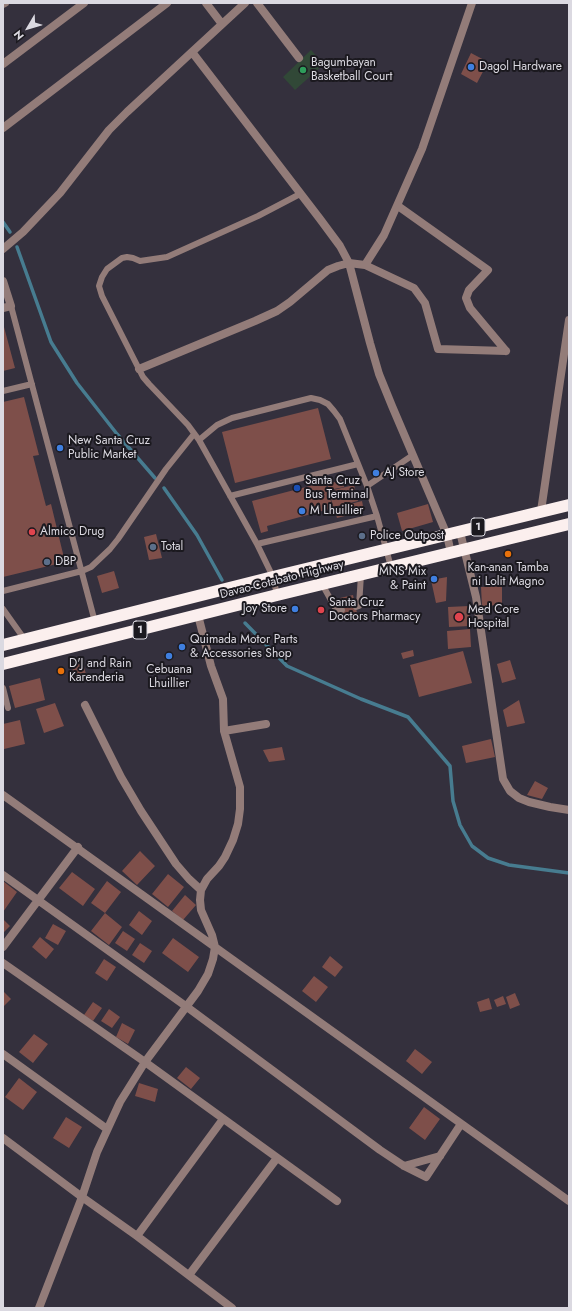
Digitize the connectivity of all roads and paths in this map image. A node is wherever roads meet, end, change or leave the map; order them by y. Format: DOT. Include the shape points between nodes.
graph roads {
  1 [pos="84,3"];
  2 [pos="167,3"];
  3 [pos="206,3"];
  4 [pos="245,3"];
  5 [pos="257,3"];
  6 [pos="472,3"];
  7 [pos="222,24"];
  8 [pos="192,52"];
  9 [pos="299,58"];
  10 [pos="3,64"];
  11 [pos="3,128"];
  12 [pos="300,194"];
  13 [pos="398,206"];
  14 [pos="3,249"];
  15 [pos="349,263"];
  16 [pos="365,265"];
  17 [pos="3,281"];
  18 [pos="7,307"];
  19 [pos="569,320"];
  20 [pos="139,369"];
  21 [pos="32,384"];
  22 [pos="3,391"];
  23 [pos="194,434"];
  24 [pos="199,440"];
  25 [pos="413,455"];
  26 [pos="358,464"];
  27 [pos="367,486"];
  28 [pos="230,496"];
  29 [pos="569,505"];
  30 [pos="541,512"];
  31 [pos="378,516"];
  32 [pos="569,524"];
  33 [pos="460,532"];
  34 [pos="447,535"];
  35 [pos="257,544"];
  36 [pos="387,549"];
  37 [pos="465,550"];
  38 [pos="451,553"];
  39 [pos="391,567"];
  40 [pos="82,571"];
  41 [pos="361,575"];
  42 [pos="272,577"];
  43 [pos="322,584"];
  44 [pos="3,591"];
  45 [pos="277,595"];
  46 [pos="356,607"];
  47 [pos="3,609"];
  48 [pos="342,610"];
  49 [pos="198,615"];
  50 [pos="95,622"];
  51 [pos="25,640"];
  52 [pos="100,640"];
  53 [pos="3,645"];
  54 [pos="30,658"];
  55 [pos="3,664"];
  56 [pos="3,688"];
  57 [pos="85,705"];
  58 [pos="8,708"];
  59 [pos="266,724"];
  60 [pos="224,731"];
  61 [pos="3,795"];
  62 [pos="569,810"];
  63 [pos="78,848"];
  64 [pos="3,875"];
  65 [pos="201,890"];
  66 [pos="38,900"];
  67 [pos="3,947"];
  68 [pos="215,947"];
  69 [pos="3,963"];
  70 [pos="187,1006"];
  71 [pos="3,1054"];
  72 [pos="145,1062"];
  73 [pos="223,1119"];
  74 [pos="461,1124"];
  75 [pos="107,1129"];
  76 [pos="3,1138"];
  77 [pos="440,1156"];
  78 [pos="277,1158"];
  79 [pos="404,1166"];
  80 [pos="82,1197"];
  81 [pos="337,1201"];
  82 [pos="569,1202"];
  83 [pos="137,1236"];
  84 [pos="189,1275"];
  85 [pos="39,1308"];
  86 [pos="232,1308"];
  1 -- 10 [label="street"];
  2 -- 11 [label="street"];
  3 -- 7 [label="street"];
  4 -- 7 [label="street"];
  5 -- 9 [label="street"];
  6 -- 13 [label="street" via="422,149"];
  7 -- 8 [label="street"];
  8 -- 12 [label="street"];
  8 -- 14 [label="street" via="109,130 60,193"];
  12 -- 15 [label="street" via="336,241"];
  12 -- 20 [label="lane" via="167,257 140,261 127,257 116,261 107,269 99,286 102,296"];
  13 -- 16 [label="street"];
  13 -- 16 [label="street" via="488,270 469,290 466,298 470,308 506,351 438,350 425,303 414,288"];
  15 -- 16 [label="street"];
  15 -- 20 [label="street" via="328,270 277,311"];
  15 -- 25 [label="street" via="379,374"];
  17 -- 18 [label="street"];
  18 -- 21 [label="lane"];
  19 -- 30 [label="street"];
  20 -- 23 [label="lane" via="149,384"];
  21 -- 22 [label="lane"];
  21 -- 40 [label="lane"];
  23 -- 24 [label="lane"];
  23 -- 40 [label="lane" via="110,549 92,567"];
  24 -- 26 [label="lane" via="217,425 232,418 311,398 328,404 334,410"];
  24 -- 28 [label="lane"];
  25 -- 27 [label="lane"];
  25 -- 34 [label="street"];
  26 -- 27 [label="lane"];
  26 -- 28 [label="lane"];
  27 -- 31 [label="lane"];
  28 -- 35 [label="lane"];
  29 -- 30 [label="highway, Davao-Cotabato Highway / 1"];
  30 -- 33 [label="highway, Davao-Cotabato Highway / 1"];
  31 -- 35 [label="lane"];
  31 -- 36 [label="lane"];
  32 -- 37 [label="highway, Davao-Cotabato Highway / 1"];
  33 -- 34 [label="highway, Davao-Cotabato Highway / 1"];
  33 -- 37 [label="street"];
  34 -- 36 [label="highway, Davao-Cotabato Highway / 1"];
  34 -- 38 [label="street"];
  35 -- 42 [label="lane"];
  36 -- 39 [label="lane"];
  36 -- 42 [label="highway, Davao-Cotabato Highway / 1"];
  37 -- 38 [label="highway, Davao-Cotabato Highway / 1"];
  37 -- 62 [label="street" via="476,597 503,779 519,798"];
  38 -- 39 [label="highway, Davao-Cotabato Highway / 1"];
  39 -- 41 [label="highway, Davao-Cotabato Highway / 1"];
  40 -- 44 [label="lane"];
  40 -- 50 [label="lane"];
  41 -- 43 [label="highway, Davao-Cotabato Highway / 1"];
  41 -- 46 [label="lane" via="359,606"];
  42 -- 45 [label="lane"];
  42 -- 50 [label="highway, Davao-Cotabato Highway / 1"];
  43 -- 45 [label="highway, Davao-Cotabato Highway / 1"];
  43 -- 48 [label="lane" via="337,611"];
  45 -- 49 [label="highway, Davao-Cotabato Highway / 1"];
  47 -- 51 [label="lane"];
  49 -- 52 [label="highway, Davao-Cotabato Highway / 1"];
  49 -- 60 [label="street" via="211,666 223,699"];
  50 -- 51 [label="highway, Davao-Cotabato Highway / 1"];
  50 -- 52 [label="highway"];
  51 -- 53 [label="highway, Davao-Cotabato Highway / 1"];
  51 -- 54 [label="highway"];
  52 -- 54 [label="highway, Davao-Cotabato Highway / 1"];
  54 -- 55 [label="highway, Davao-Cotabato Highway / 1"];
  56 -- 58 [label="lane"];
  57 -- 65 [label="street" via="141,811 176,864"];
  59 -- 60 [label="street"];
  60 -- 65 [label="street" via="240,787 238,824 225,856"];
  61 -- 63 [label="street"];
  63 -- 66 [label="street"];
  63 -- 68 [label="street"];
  64 -- 66 [label="street"];
  65 -- 68 [label="street" via="201,910"];
  66 -- 67 [label="street"];
  66 -- 70 [label="street"];
  68 -- 70 [label="street" via="208,974"];
  68 -- 74 [label="street"];
  69 -- 72 [label="street"];
  70 -- 72 [label="street"];
  70 -- 79 [label="street"];
  71 -- 75 [label="street"];
  72 -- 73 [label="street"];
  72 -- 75 [label="street" via="120,1102"];
  73 -- 78 [label="street"];
  73 -- 83 [label="street"];
  74 -- 77 [label="street"];
  74 -- 82 [label="street"];
  75 -- 80 [label="street"];
  76 -- 80 [label="street"];
  77 -- 79 [label="street"];
  77 -- 79 [label="street" via="426,1177"];
  78 -- 81 [label="street"];
  78 -- 84 [label="street"];
  80 -- 83 [label="street"];
  80 -- 85 [label="street"];
  83 -- 84 [label="street"];
  84 -- 86 [label="street"];
}
